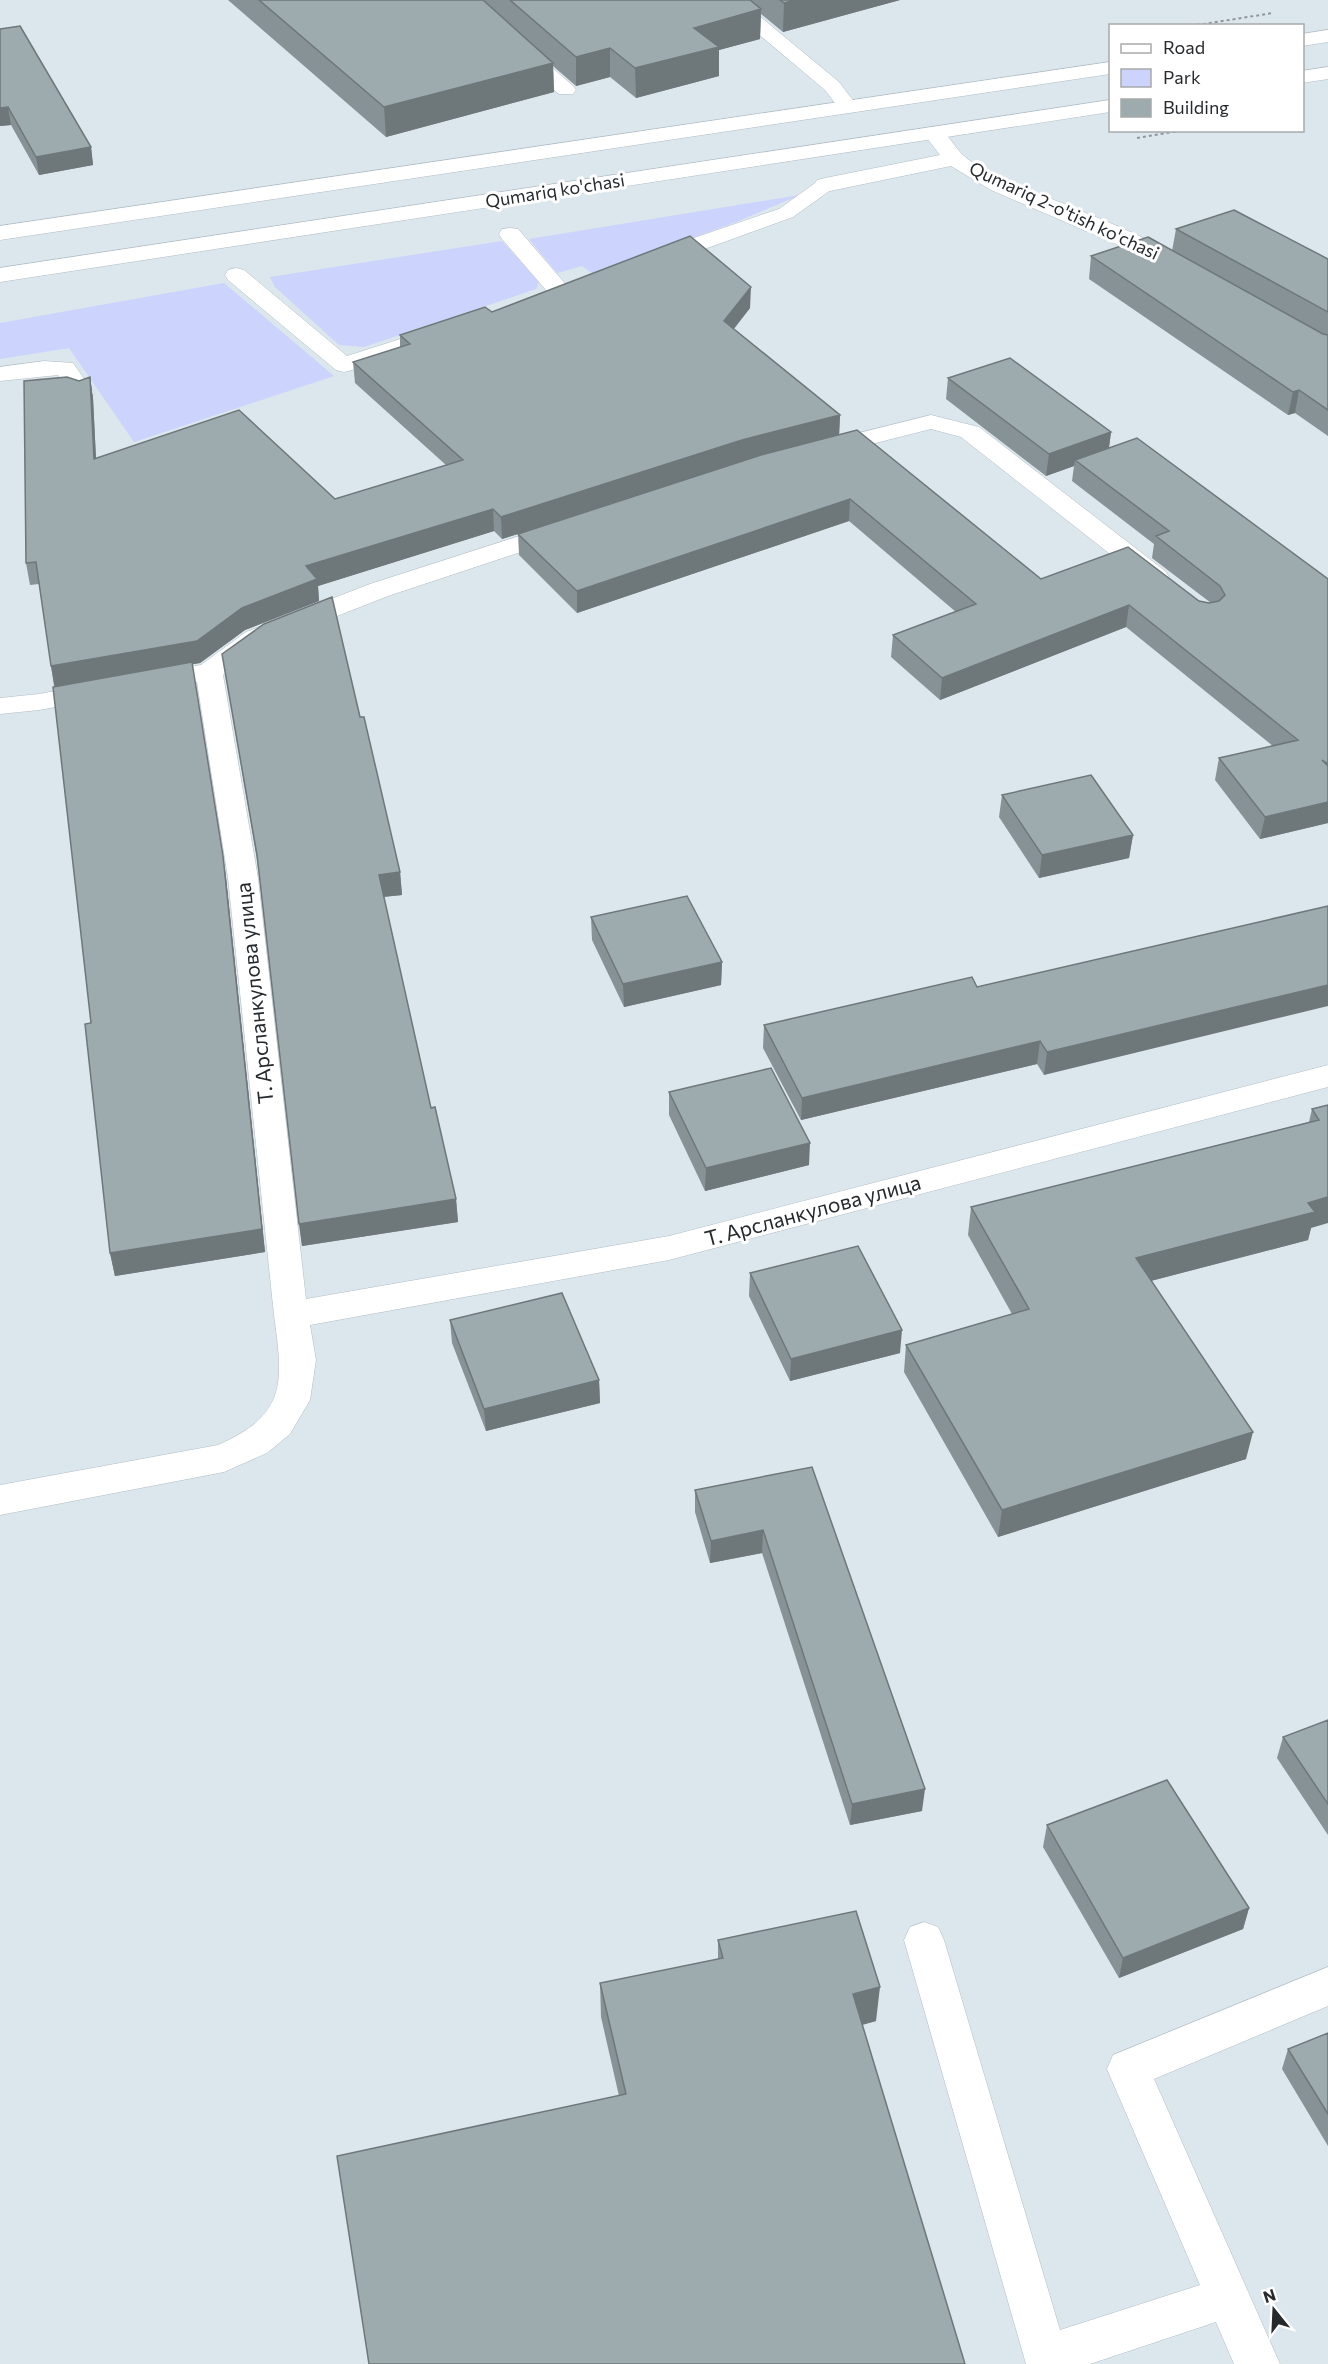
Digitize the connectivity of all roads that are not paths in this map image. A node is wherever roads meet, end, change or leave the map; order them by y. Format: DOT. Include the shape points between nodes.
graph roads {
  1 [pos="464,0"];
  2 [pos="728,0"];
  3 [pos="1328,36"];
  4 [pos="1304,40"];
  5 [pos="1109,68"];
  6 [pos="1328,73"];
  7 [pos="1304,77"];
  8 [pos="566,90"];
  9 [pos="1109,106"];
  10 [pos="848,107"];
  11 [pos="934,133"];
  12 [pos="954,159"];
  13 [pos="416,171"];
  14 [pos="825,185"];
  15 [pos="436,209"];
  16 [pos="0,233"];
  17 [pos="510,234"];
  18 [pos="639,264"];
  19 [pos="1186,271"];
  20 [pos="0,275"];
  21 [pos="236,275"];
  22 [pos="583,284"];
  23 [pos="456,328"];
  24 [pos="0,374"];
  25 [pos="81,393"];
  26 [pos="797,457"];
  27 [pos="582,524"];
  28 [pos="1178,593"];
  29 [pos="209,672"];
  30 [pos="0,706"];
  31 [pos="1328,1076"];
  32 [pos="291,1315"];
  33 [pos="0,1500"];
  34 [pos="924,1940"];
  35 [pos="1328,1986"];
  36 [pos="1228,2298"];
  37 [pos="1047,2360"];
  38 [pos="1257,2364"];
  1 -- 8 [label="lane"];
  2 -- 10 [label="street" via="832,86"];
  3 -- 4 [label="street"];
  5 -- 10 [label="street, Qumariq ko'chasi"];
  6 -- 7 [label="street"];
  9 -- 11 [label="street, Qumariq ko'chasi"];
  10 -- 13 [label="street, Qumariq ko'chasi"];
  11 -- 12 [label="street, Qumariq 2-o'tish ko'chasi"];
  11 -- 15 [label="street, Qumariq ko'chasi"];
  12 -- 14 [label="street"];
  12 -- 19 [label="street, Qumariq 2-o'tish ko'chasi" via="999,185 1145,248"];
  13 -- 15 [label="street" via="400,181 396,193 409,204"];
  13 -- 16 [label="street, Qumariq ko'chasi"];
  14 -- 18 [label="lane" via="786,213"];
  15 -- 20 [label="street, Qumariq ko'chasi"];
  17 -- 22 [label="lane" via="550,296"];
  21 -- 23 [label="lane" via="344,365"];
  24 -- 25 [label="street" via="65,368"];
  26 -- 28 [label="street" via="931,422 970,432"];
  27 -- 29 [label="street" via="379,590 256,638"];
  29 -- 30 [label="street"];
  29 -- 32 [label="street, Т. Арсланкулова улица" via="243,878"];
  31 -- 32 [label="street, Т. Арсланкулова улица" via="669,1248"];
  32 -- 33 [label="street, Т. Арсланкулова улица" via="298,1364 295,1390 285,1417 268,1436 224,1458"];
  34 -- 37 [label="lane"];
  35 -- 36 [label="street" via="1128,2068"];
  36 -- 37 [label="lane"];
  36 -- 38 [label="street"];
}
